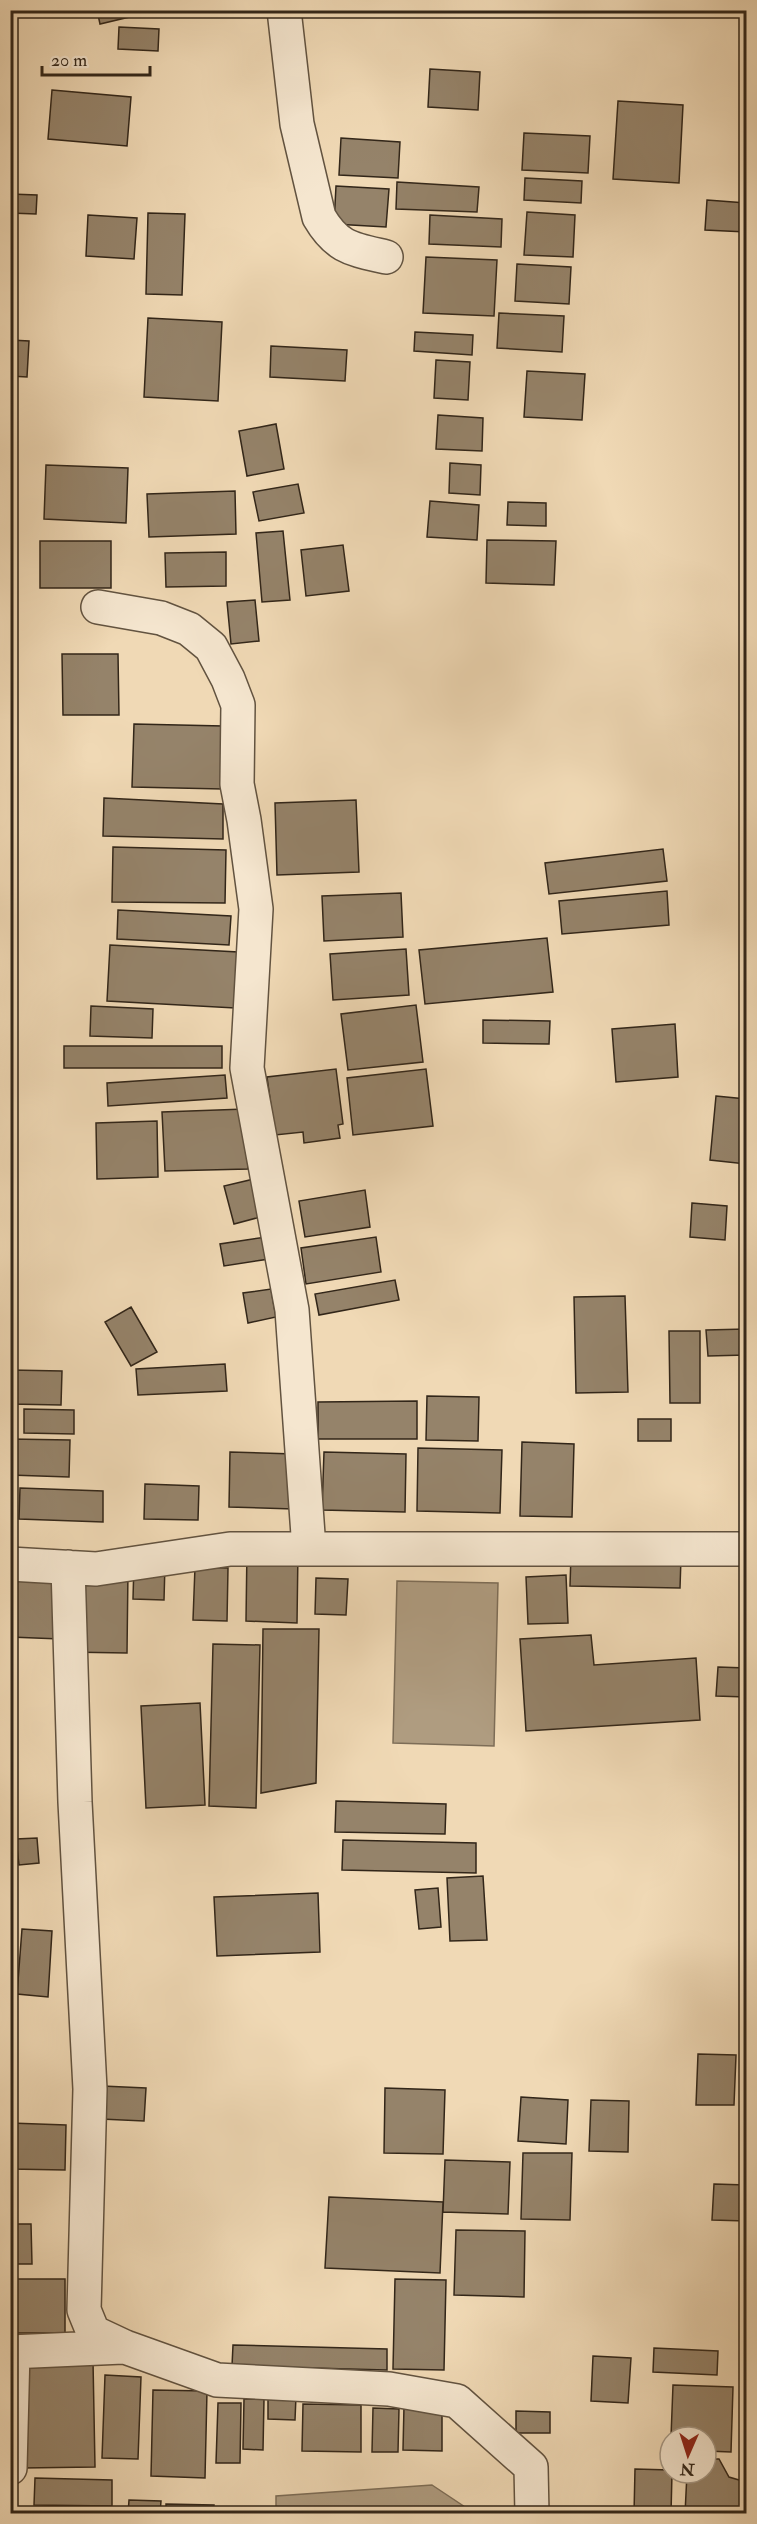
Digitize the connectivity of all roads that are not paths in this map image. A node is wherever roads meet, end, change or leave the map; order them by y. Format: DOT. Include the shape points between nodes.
graph roads {
  1 [pos="284,10"];
  2 [pos="386,257"];
  3 [pos="98,607"];
  4 [pos="309,1549"];
  5 [pos="747,1549"];
  6 [pos="10,1564"];
  7 [pos="68,1567"];
  8 [pos="125,2347"];
  9 [pos="12,2351"];
  10 [pos="10,2468"];
  11 [pos="532,2514"];
  1 -- 2 [label="street" via="297,124 319,217 341,245"];
  3 -- 4 [label="street" via="160,618 189,630 211,647 238,705 237,784 256,909 247,1068 292,1310"];
  4 -- 5 [label="street"];
  4 -- 7 [label="street" via="230,1549 96,1569"];
  6 -- 7 [label="street"];
  7 -- 8 [label="street" via="90,2090 84,2310 93,2332"];
  8 -- 9 [label="street"];
  8 -- 11 [label="street" via="218,2380 389,2389 457,2402 531,2467"];
  9 -- 10 [label="street"];
}
